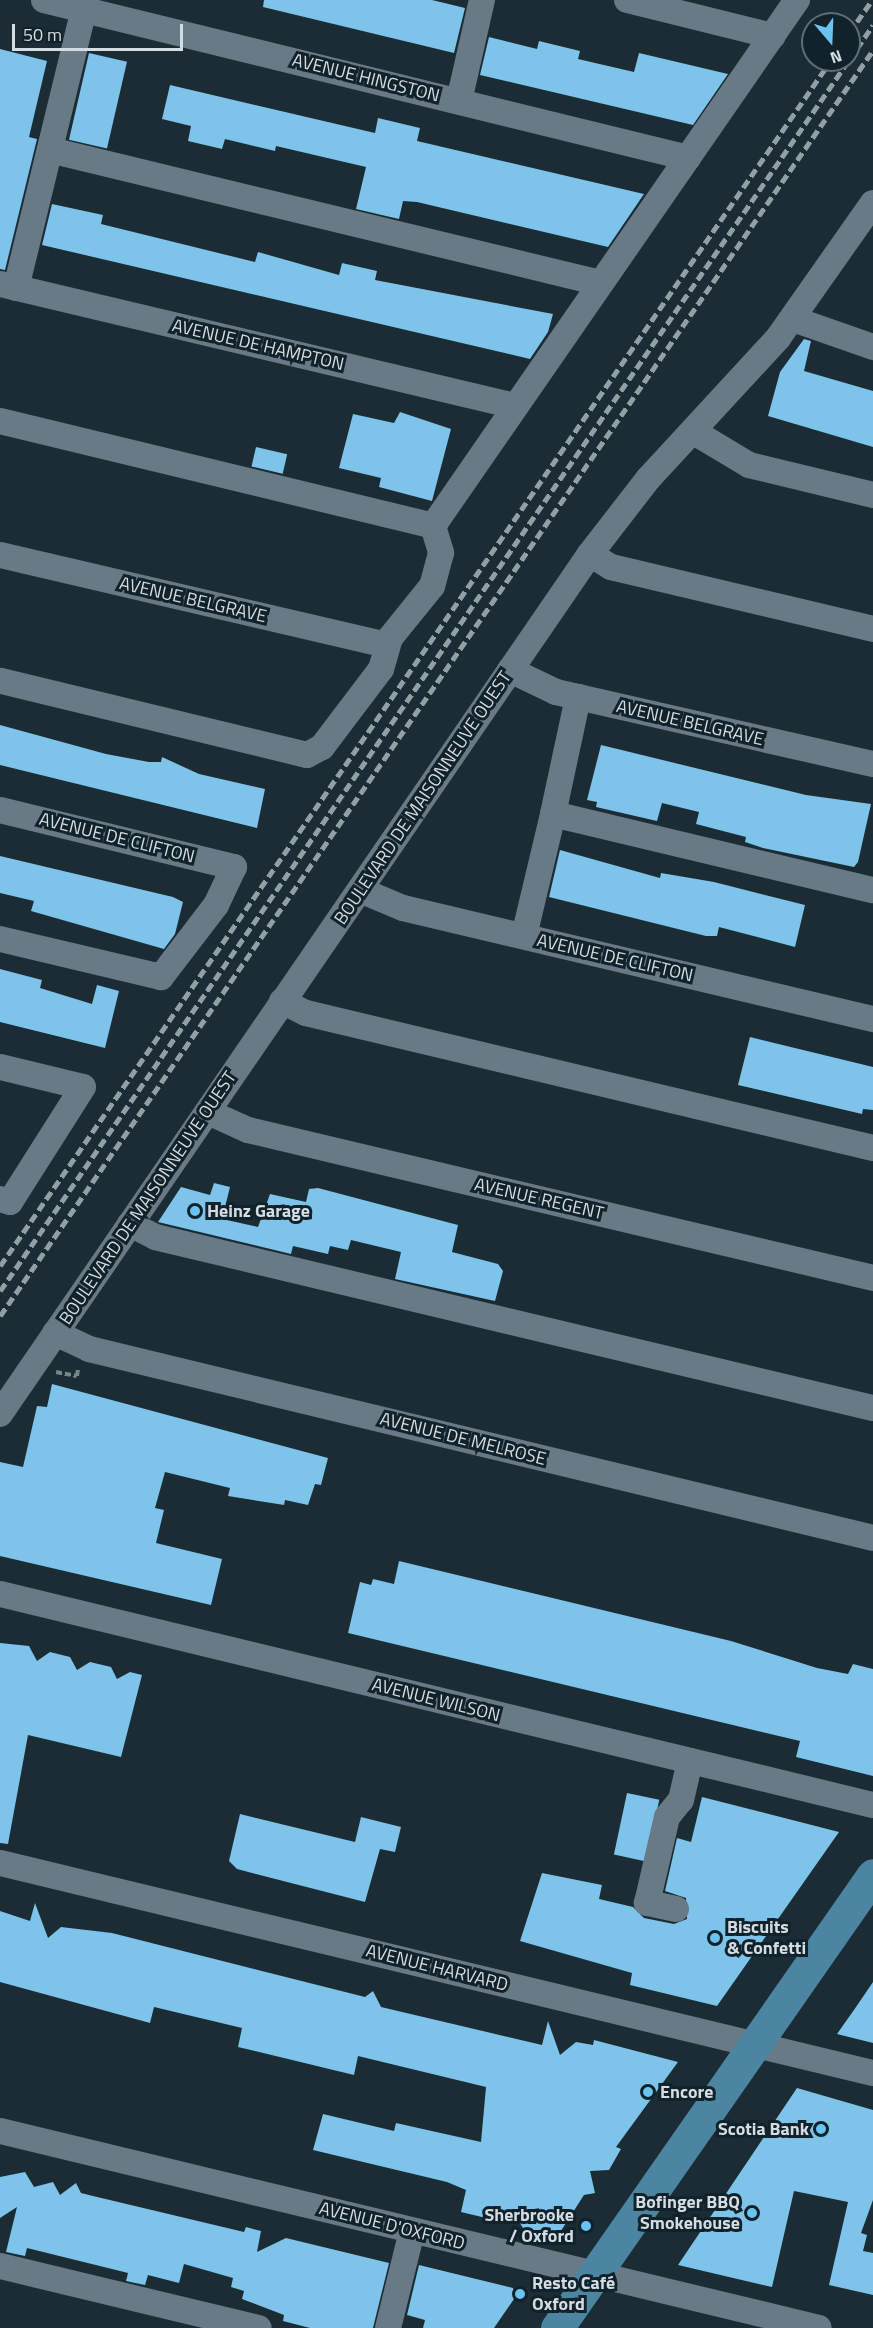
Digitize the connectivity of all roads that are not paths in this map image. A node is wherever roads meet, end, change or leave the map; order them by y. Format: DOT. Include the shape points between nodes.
graph roads {
  1 [pos="44,0"];
  2 [pos="482,0"];
  3 [pos="627,0"];
  4 [pos="797,0"];
  5 [pos="84,10"];
  6 [pos="773,36"];
  7 [pos="459,101"];
  8 [pos="50,150"];
  9 [pos="688,158"];
  10 [pos="873,203"];
  11 [pos="600,283"];
  12 [pos="8,286"];
  13 [pos="793,319"];
  14 [pos="873,347"];
  15 [pos="515,406"];
  16 [pos="0,421"];
  17 [pos="694,432"];
  18 [pos="873,495"];
  19 [pos="433,526"];
  20 [pos="590,554"];
  21 [pos="0,555"];
  22 [pos="873,629"];
  23 [pos="387,645"];
  24 [pos="510,670"];
  25 [pos="0,681"];
  26 [pos="578,698"];
  27 [pos="873,764"];
  28 [pos="0,810"];
  29 [pos="553,814"];
  30 [pos="360,890"];
  31 [pos="873,890"];
  32 [pos="524,936"];
  33 [pos="0,939"];
  34 [pos="282,1001"];
  35 [pos="873,1019"];
  36 [pos="0,1067"];
  37 [pos="208,1112"];
  38 [pos="873,1148"];
  39 [pos="0,1199"];
  40 [pos="130,1224"];
  41 [pos="873,1278"];
  42 [pos="56,1333"];
  43 [pos="873,1408"];
  44 [pos="0,1414"];
  45 [pos="873,1538"];
  46 [pos="0,1594"];
  47 [pos="690,1761"];
  48 [pos="873,1805"];
  49 [pos="0,1863"];
  50 [pos="873,1875"];
  51 [pos="676,1909"];
  52 [pos="754,2046"];
  53 [pos="873,2073"];
  54 [pos="0,2131"];
  55 [pos="412,2230"];
  56 [pos="0,2266"];
  57 [pos="594,2274"];
  58 [pos="253,2327"];
  59 [pos="388,2328"];
  60 [pos="557,2328"];
  61 [pos="819,2328"];
  1 -- 5 [label="street, AVENUE HINGSTON"];
  2 -- 7 [label="street"];
  3 -- 6 [label="street"];
  4 -- 6 [label="street"];
  5 -- 7 [label="street, AVENUE HINGSTON"];
  5 -- 8 [label="street"];
  6 -- 9 [label="street"];
  7 -- 9 [label="street, AVENUE HINGSTON"];
  8 -- 11 [label="street"];
  8 -- 12 [label="street"];
  9 -- 11 [label="street"];
  10 -- 13 [label="street, BOULEVARD DE MAISONNEUVE OUEST"];
  11 -- 15 [label="street"];
  12 -- 15 [label="street, AVENUE DE HAMPTON"];
  13 -- 14 [label="street"];
  13 -- 17 [label="street, BOULEVARD DE MAISONNEUVE OUEST"];
  15 -- 19 [label="street"];
  16 -- 19 [label="street"];
  17 -- 18 [label="street" via="749,465"];
  17 -- 20 [label="street, BOULEVARD DE MAISONNEUVE OUEST" via="648,479"];
  19 -- 23 [label="street" via="441,544 437,575"];
  20 -- 22 [label="street" via="611,567"];
  20 -- 24 [label="street, BOULEVARD DE MAISONNEUVE OUEST"];
  21 -- 23 [label="street, AVENUE BELGRAVE"];
  23 -- 25 [label="street" via="381,669 322,747 308,755"];
  24 -- 26 [label="street, AVENUE BELGRAVE" via="537,686"];
  24 -- 30 [label="street, BOULEVARD DE MAISONNEUVE OUEST"];
  26 -- 27 [label="street, AVENUE BELGRAVE"];
  26 -- 29 [label="street"];
  28 -- 33 [label="street, AVENUE DE CLIFTON" via="234,867 216,905 161,977"];
  29 -- 31 [label="street"];
  29 -- 32 [label="street"];
  30 -- 32 [label="street, AVENUE DE CLIFTON" via="403,908"];
  30 -- 34 [label="street, BOULEVARD DE MAISONNEUVE OUEST"];
  32 -- 35 [label="street, AVENUE DE CLIFTON"];
  34 -- 37 [label="street, BOULEVARD DE MAISONNEUVE OUEST"];
  34 -- 38 [label="street" via="306,1013"];
  36 -- 39 [label="street" via="83,1087 10,1202"];
  37 -- 40 [label="street, BOULEVARD DE MAISONNEUVE OUEST"];
  37 -- 41 [label="street, AVENUE REGENT" via="248,1130"];
  40 -- 42 [label="street, BOULEVARD DE MAISONNEUVE OUEST"];
  40 -- 43 [label="street" via="155,1237"];
  42 -- 44 [label="street, BOULEVARD DE MAISONNEUVE OUEST"];
  42 -- 45 [label="street, AVENUE DE MELROSE" via="88,1349"];
  46 -- 47 [label="street, AVENUE WILSON"];
  47 -- 48 [label="street, AVENUE WILSON"];
  47 -- 51 [label="street" via="681,1800 667,1817 647,1903"];
  49 -- 52 [label="street, AVENUE HARVARD"];
  50 -- 52 [label="main road"];
  52 -- 53 [label="street, AVENUE HARVARD"];
  52 -- 57 [label="main road"];
  54 -- 55 [label="street, AVENUE D'OXFORD"];
  55 -- 57 [label="street, AVENUE D'OXFORD"];
  55 -- 59 [label="street"];
  56 -- 58 [label="street"];
  57 -- 60 [label="main road"];
  57 -- 61 [label="street, AVENUE D'OXFORD"];
}
